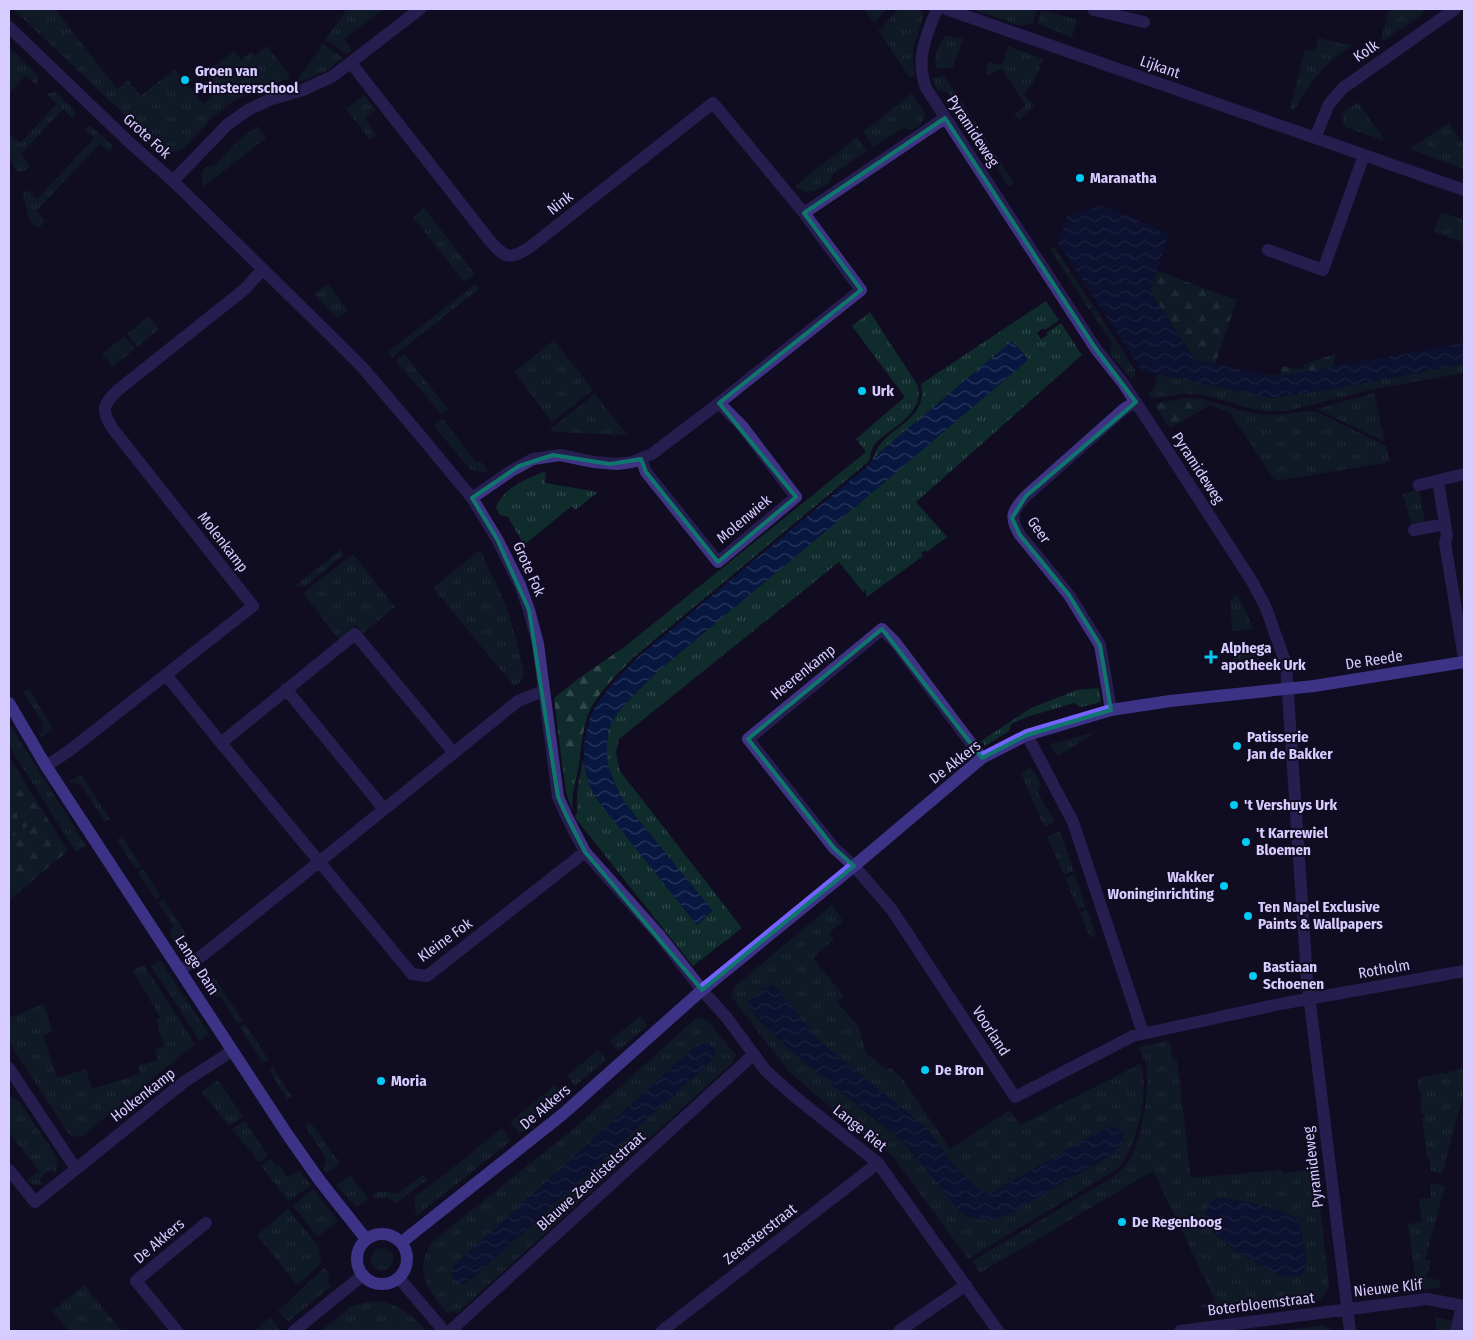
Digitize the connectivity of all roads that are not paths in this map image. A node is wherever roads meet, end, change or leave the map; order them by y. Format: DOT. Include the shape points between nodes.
graph roads {
  1 [pos="420,9"];
  2 [pos="936,9"];
  3 [pos="946,9"];
  4 [pos="1094,9"];
  5 [pos="1451,10"];
  6 [pos="1144,22"];
  7 [pos="9,27"];
  8 [pos="351,63"];
  9 [pos="945,118"];
  10 [pos="1315,138"];
  11 [pos="1364,155"];
  12 [pos="173,181"];
  13 [pos="1464,190"];
  14 [pos="804,213"];
  15 [pos="1268,250"];
  16 [pos="263,270"];
  17 [pos="1136,402"];
  18 [pos="719,403"];
  19 [pos="641,459"];
  20 [pos="1464,474"];
  21 [pos="1438,481"];
  22 [pos="1419,484"];
  23 [pos="472,498"];
  24 [pos="1445,524"];
  25 [pos="1414,530"];
  26 [pos="1464,658"];
  27 [pos="166,675"];
  28 [pos="1288,688"];
  29 [pos="286,690"];
  30 [pos="543,691"];
  31 [pos="9,703"];
  32 [pos="1111,710"];
  33 [pos="1027,735"];
  34 [pos="221,743"];
  35 [pos="454,753"];
  36 [pos="982,758"];
  37 [pos="46,766"];
  38 [pos="384,809"];
  39 [pos="585,852"];
  40 [pos="319,862"];
  41 [pos="854,866"];
  42 [pos="180,970"];
  43 [pos="1464,971"];
  44 [pos="702,990"];
  45 [pos="1310,998"];
  46 [pos="1143,1033"];
  47 [pos="232,1051"];
  48 [pos="754,1054"];
  49 [pos="9,1068"];
  50 [pos="13,1084"];
  51 [pos="878,1163"];
  52 [pos="76,1169"];
  53 [pos="9,1170"];
  54 [pos="206,1223"];
  55 [pos="366,1239"];
  56 [pos="402,1242"];
  57 [pos="362,1275"];
  58 [pos="399,1278"];
  59 [pos="966,1285"];
  60 [pos="1463,1306"];
  61 [pos="1346,1309"];
  62 [pos="177,1331"];
  63 [pos="294,1331"];
  64 [pos="444,1331"];
  65 [pos="450,1331"];
  66 [pos="662,1331"];
  67 [pos="899,1331"];
  68 [pos="998,1331"];
  69 [pos="1180,1331"];
  70 [pos="1350,1331"];
  71 [pos="1456,1331"];
  1 -- 8 [label="street"];
  2 -- 9 [label="street, Pyramideweg" via="923,44 921,66 926,88"];
  3 -- 10 [label="street, Lijkant"];
  4 -- 6 [label="street"];
  5 -- 10 [label="street, Kolk" via="1343,88 1329,104"];
  7 -- 12 [label="street, Grote Fok"];
  8 -- 12 [label="street" via="323,82 248,110 227,125"];
  8 -- 14 [label="street, Nink" via="490,240 510,256 530,247 712,103"];
  9 -- 14 [label="street"];
  9 -- 17 [label="street, Pyramideweg" via="1096,349"];
  10 -- 11 [label="street, Lijkant"];
  11 -- 13 [label="street, Lijkant"];
  11 -- 15 [label="street" via="1323,270"];
  12 -- 16 [label="street, Grote Fok"];
  14 -- 18 [label="street, Nink" via="861,290"];
  16 -- 23 [label="street, Grote Fok" via="362,367"];
  16 -- 27 [label="street, Molenkamp" via="245,289 118,390 104,408 104,415 114,429 253,606"];
  17 -- 28 [label="street, Pyramideweg" via="1262,599 1286,664"];
  17 -- 32 [label="street, Geer" via="1026,496 1012,518 1020,535 1069,595 1100,645"];
  18 -- 19 [label="street, Nink"];
  18 -- 19 [label="street, Molenwiek" via="742,426 796,497 718,562 646,472"];
  19 -- 23 [label="street, Nink" via="610,464 560,455 543,457 519,466"];
  20 -- 21 [label="street"];
  21 -- 22 [label="street"];
  21 -- 24 [label="street"];
  23 -- 30 [label="street, Grote Fok" via="520,585 538,644"];
  24 -- 25 [label="street"];
  24 -- 26 [label="street" via="1445,543"];
  26 -- 28 [label="street, De Reede"];
  27 -- 34 [label="street"];
  27 -- 37 [label="street, Molenkamp"];
  28 -- 32 [label="street, De Akkers"];
  28 -- 45 [label="street, Pyramideweg"];
  29 -- 34 [label="street"];
  29 -- 35 [label="street" via="355,634"];
  29 -- 38 [label="street"];
  30 -- 35 [label="street" via="518,702"];
  30 -- 39 [label="street, Grote Fok" via="558,797"];
  31 -- 37 [label="street, Lange Dam"];
  32 -- 33 [label="street, De Akkers"];
  33 -- 36 [label="street, De Akkers"];
  33 -- 46 [label="street" via="1073,822"];
  34 -- 40 [label="street, Kleine Fok"];
  35 -- 38 [label="street"];
  36 -- 41 [label="street, De Akkers"];
  36 -- 41 [label="street, Heerenkamp" via="882,629 748,739 834,848"];
  37 -- 42 [label="street, Lange Dam"];
  38 -- 40 [label="street"];
  39 -- 40 [label="street, Kleine Fok" via="427,976 412,974"];
  39 -- 44 [label="street, Grote Fok"];
  40 -- 42 [label="street"];
  41 -- 44 [label="street, De Akkers"];
  41 -- 46 [label="street, Voorland" via="892,910 1015,1097"];
  42 -- 47 [label="street, Lange Dam"];
  43 -- 45 [label="street, Rotholm"];
  44 -- 48 [label="street, Lange Riet"];
  44 -- 56 [label="street, De Akkers" via="563,1114"];
  45 -- 46 [label="street, Voorland"];
  45 -- 61 [label="street, Pyramideweg"];
  47 -- 52 [label="street, Holkenkamp" via="184,1082"];
  47 -- 55 [label="street, Lange Dam" via="320,1181"];
  48 -- 51 [label="street, Lange Riet" via="780,1084"];
  48 -- 65 [label="street, Blauwe Zeedistelstraat"];
  49 -- 50 [label="street"];
  50 -- 52 [label="street"];
  51 -- 59 [label="street, Lange Riet"];
  51 -- 66 [label="street, Zeeasterstraat"];
  52 -- 53 [label="street, Holkenkamp" via="35,1202"];
  54 -- 62 [label="street, De Akkers" via="136,1281"];
  55 -- 56 [label="street" via="384,1233"];
  55 -- 57 [label="street" via="357,1256"];
  56 -- 58 [label="street" via="408,1261"];
  57 -- 58 [label="street" via="380,1284"];
  57 -- 63 [label="street"];
  58 -- 64 [label="street"];
  59 -- 67 [label="street"];
  59 -- 68 [label="street, Lange Riet"];
  60 -- 61 [label="street, Nieuwe Klif" via="1426,1299"];
  60 -- 71 [label="street, Nieuwe Klif"];
  61 -- 69 [label="street, Boterbloemstraat"];
  61 -- 70 [label="street, Pyramideweg"];
}
